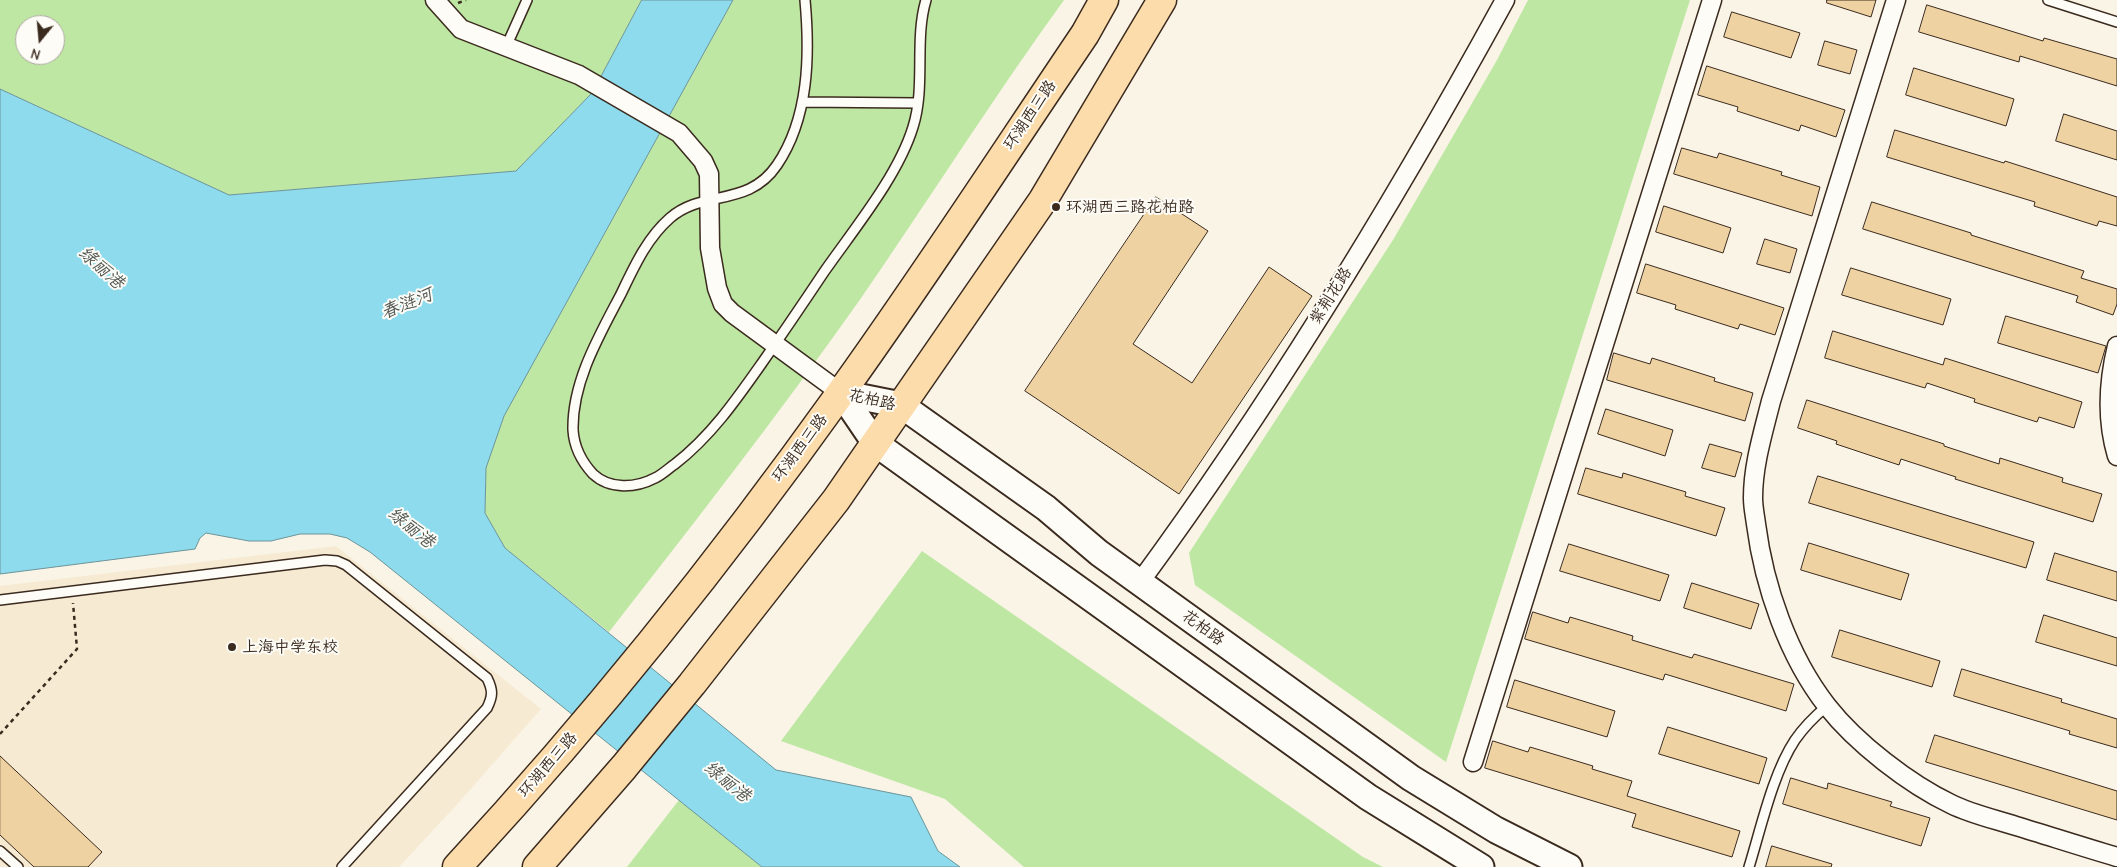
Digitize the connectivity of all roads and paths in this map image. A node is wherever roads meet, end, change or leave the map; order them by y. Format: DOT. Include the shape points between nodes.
graph roads {
  1 [pos="435,0"];
  2 [pos="527,0"];
  3 [pos="806,0"];
  4 [pos="926,0"];
  5 [pos="1104,0"];
  6 [pos="1162,0"];
  7 [pos="1505,0"];
  8 [pos="1712,0"];
  9 [pos="1896,0"];
  10 [pos="2048,0"];
  11 [pos="2117,22"];
  12 [pos="506,47"];
  13 [pos="802,102"];
  14 [pos="917,103"];
  15 [pos="710,200"];
  16 [pos="774,345"];
  17 [pos="2117,346"];
  18 [pos="841,393"];
  19 [pos="901,405"];
  20 [pos="875,444"];
  21 [pos="2117,456"];
  22 [pos="1140,582"];
  23 [pos="72,591"];
  24 [pos="0,600"];
  25 [pos="1827,706"];
  26 [pos="0,734"];
  27 [pos="1473,762"];
  28 [pos="0,851"];
  29 [pos="2117,857"];
  30 [pos="18,867"];
  31 [pos="342,867"];
  32 [pos="457,867"];
  33 [pos="538,867"];
  34 [pos="1481,867"];
  35 [pos="1569,867"];
  36 [pos="1749,867"];
  1 -- 12 [label="street" via="461,29"];
  2 -- 12 [label="lane"];
  3 -- 13 [label="lane" via="809,42"];
  4 -- 14 [label="lane" via="922,12"];
  5 -- 18 [label="main road, 环湖西三路" via="1085,34"];
  6 -- 19 [label="main road" via="1043,200"];
  7 -- 22 [label="street, 紫荆花路" via="1460,83 1360,251 1266,399"];
  8 -- 27 [label="street"];
  9 -- 25 [label="street" via="1771,401 1757,456 1753,499 1759,547 1771,597 1790,643"];
  10 -- 11 [label="lane"];
  12 -- 15 [label="street" via="579,75 679,133 703,161 709,174"];
  13 -- 14 [label="lane"];
  13 -- 15 [label="lane" via="791,137 776,166 760,183 743,194"];
  14 -- 16 [label="lane" via="914,126 899,160"];
  15 -- 16 [label="street" via="710,248 723,304"];
  15 -- 16 [label="lane" via="673,215 653,234 591,351 574,404 573,434 580,457 595,476 611,484 629,488 656,478 693,449 725,415"];
  16 -- 18 [label="street"];
  17 -- 21 [label="street" via="2108,403"];
  18 -- 19 [label="main road, 花柏路"];
  18 -- 20 [label="main road"];
  18 -- 32 [label="main road, 环湖西三路" via="647,648"];
  19 -- 20 [label="main road"];
  19 -- 22 [label="main road, 花柏路" via="1046,508 1099,553"];
  20 -- 33 [label="main road" via="836,500 692,684"];
  20 -- 34 [label="main road" via="1368,797"];
  22 -- 35 [label="main road, 花柏路" via="1411,778 1496,830"];
  23 -- 24 [label="lane"];
  23 -- 26 [label="path" via="77,649"];
  23 -- 31 [label="lane" via="337,561 487,678 492,688 492,699 487,708"];
  25 -- 29 [label="street" via="1891,766 1953,805"];
  25 -- 36 [label="lane" via="1795,740 1780,770"];
  28 -- 30 [label="lane"];
}
